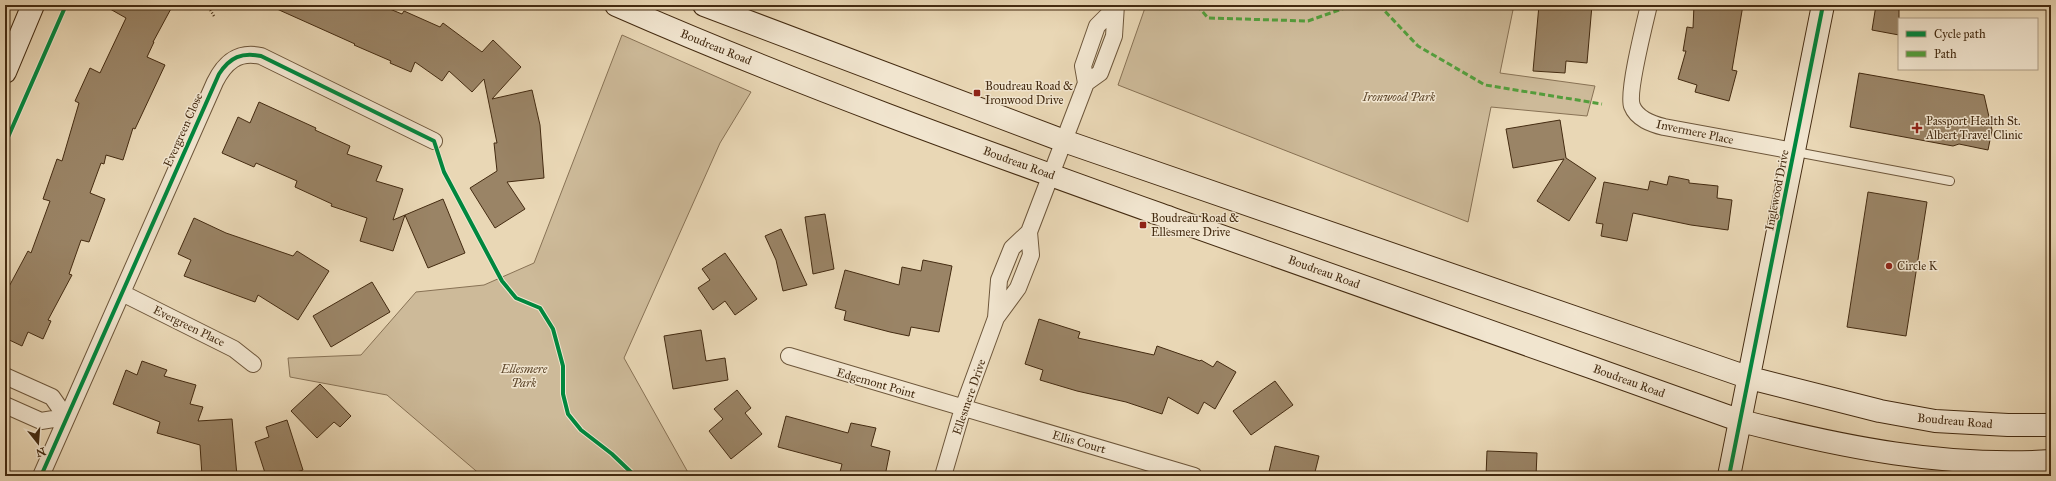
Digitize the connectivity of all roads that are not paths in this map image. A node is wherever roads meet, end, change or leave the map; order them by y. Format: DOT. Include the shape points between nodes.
graph roads {
  1 [pos="33,5"];
  2 [pos="616,5"];
  3 [pos="704,5"];
  4 [pos="1649,5"];
  5 [pos="1823,5"];
  6 [pos="1115,6"];
  7 [pos="5,72"];
  8 [pos="434,141"];
  9 [pos="1064,141"];
  10 [pos="1794,151"];
  11 [pos="1050,175"];
  12 [pos="1950,181"];
  13 [pos="122,293"];
  14 [pos="789,356"];
  15 [pos="253,364"];
  16 [pos="5,376"];
  17 [pos="1750,378"];
  18 [pos="5,405"];
  19 [pos="963,408"];
  20 [pos="66,417"];
  21 [pos="1741,421"];
  22 [pos="2051,425"];
  23 [pos="2048,462"];
  24 [pos="41,476"];
  25 [pos="943,476"];
  26 [pos="1194,476"];
  27 [pos="1729,476"];
  1 -- 7 [label="main road"];
  2 -- 11 [label="main road, Boudreau Road" via="833,94"];
  3 -- 9 [label="main road, Boudreau Road"];
  4 -- 10 [label="street, Invermere Place" via="1632,90 1631,105 1639,116 1664,127"];
  5 -- 10 [label="main road, Inglewood Drive"];
  6 -- 9 [label="street, Ellesmere Drive" via="1114,36 1100,73 1086,83"];
  8 -- 13 [label="street, Evergreen Close" via="261,56 239,56 224,66 217,78"];
  9 -- 11 [label="street, Ellesmere Drive"];
  9 -- 17 [label="main road, Boudreau Road"];
  10 -- 12 [label="lane"];
  10 -- 17 [label="main road, Inglewood Drive"];
  11 -- 19 [label="street, Ellesmere Drive" via="1029,232 1031,255 1018,288 996,318"];
  11 -- 21 [label="main road, Boudreau Road"];
  13 -- 15 [label="street, Evergreen Place" via="234,348"];
  13 -- 20 [label="street, Evergreen Close"];
  14 -- 19 [label="street, Edgemont Point"];
  16 -- 20 [label="street" via="52,397"];
  17 -- 21 [label="main road, Inglewood Drive"];
  17 -- 22 [label="main road, Boudreau Road" via="1880,411 1936,421"];
  18 -- 20 [label="street" via="41,421"];
  19 -- 25 [label="street, Ellesmere Drive"];
  19 -- 26 [label="street, Ellis Court"];
  20 -- 24 [label="street, Evergreen Close"];
  21 -- 23 [label="main road, Boudreau Road" via="1901,455 1999,462"];
  21 -- 27 [label="main road, Inglewood Drive"];
}
